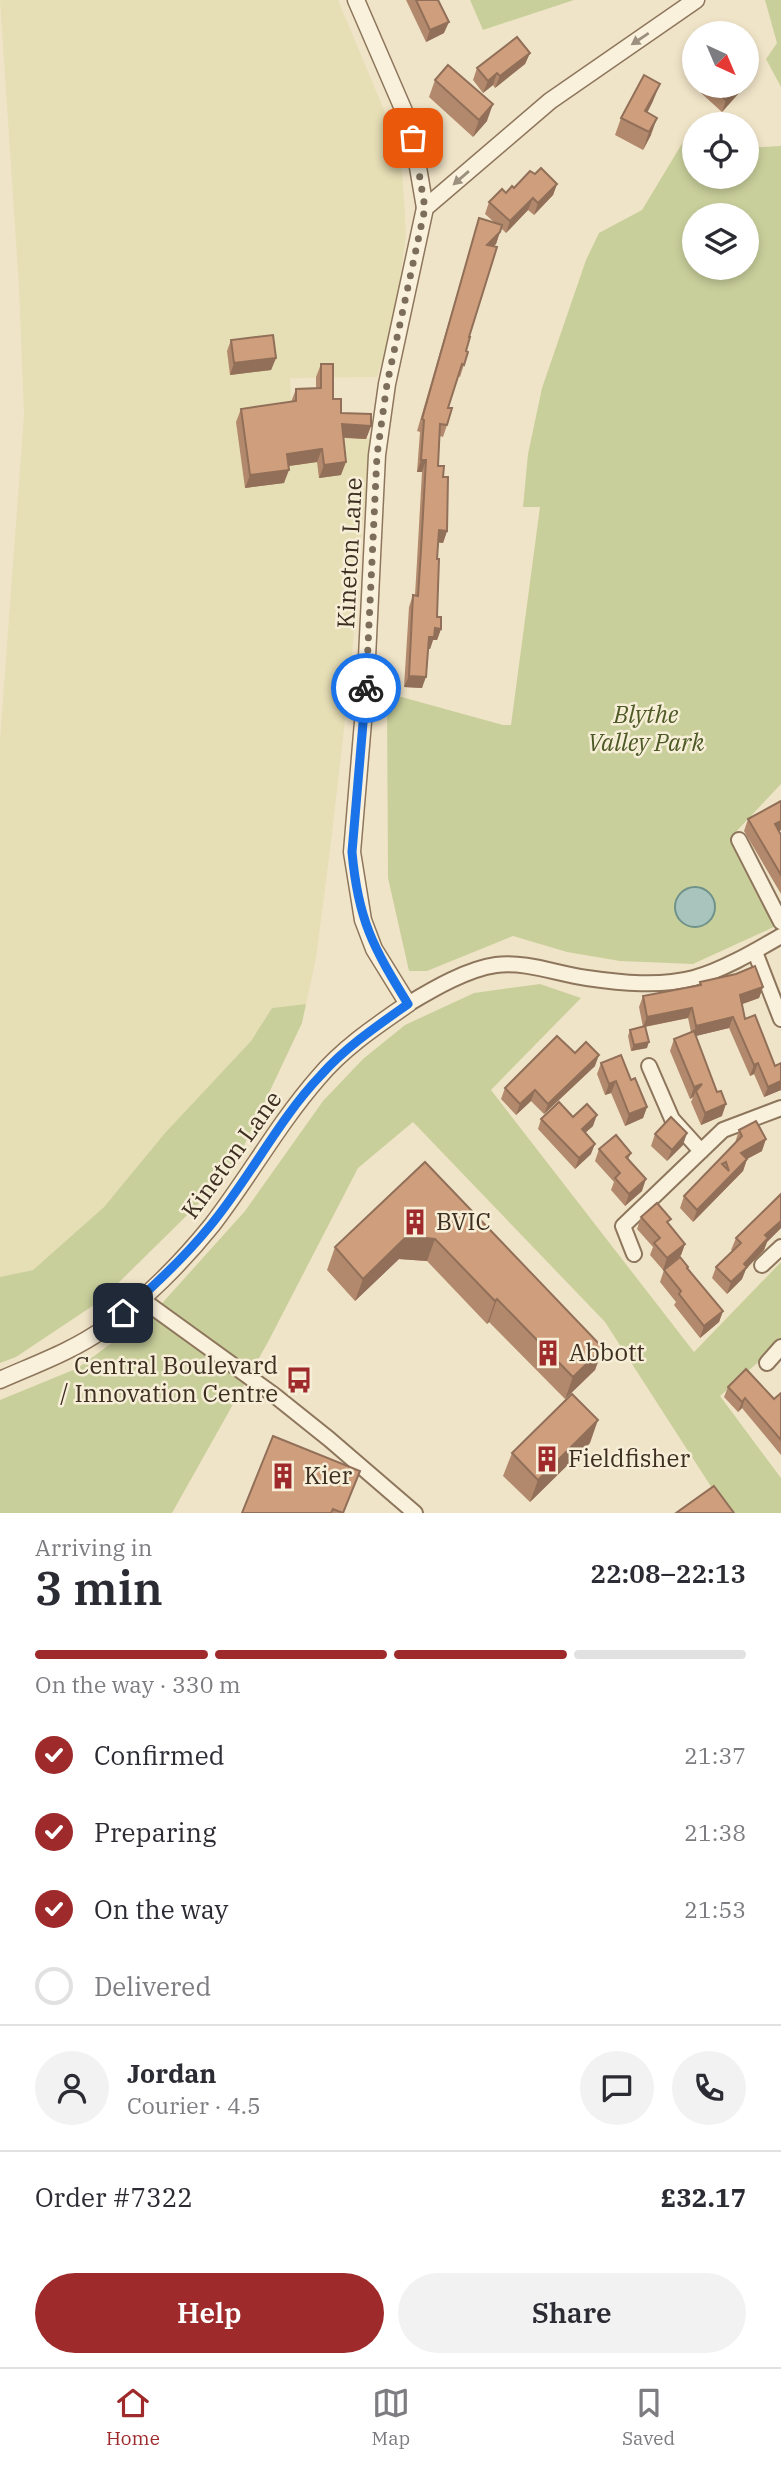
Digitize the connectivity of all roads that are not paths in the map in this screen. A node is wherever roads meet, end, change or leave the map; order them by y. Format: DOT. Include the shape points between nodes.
graph roads {
  1 [pos="356,0"];
  2 [pos="696,0"];
  3 [pos="425,208"];
  4 [pos="739,839"];
  5 [pos="781,922"];
  6 [pos="781,936"];
  7 [pos="755,952"];
  8 [pos="408,1004"];
  9 [pos="781,1019"];
  10 [pos="649,1066"];
  11 [pos="781,1108"];
  12 [pos="701,1151"];
  13 [pos="781,1247"];
  14 [pos="634,1254"];
  15 [pos="762,1265"];
  16 [pos="140,1298"];
  17 [pos="781,1347"];
  18 [pos="767,1363"];
  19 [pos="0,1380"];
  20 [pos="415,1513"];
  1 -- 3 [label="street" via="407,118"];
  2 -- 3 [label="street, one-way" via="550,101"];
  3 -- 8 [label="street, Kineton Lane" via="387,384 377,455 352,852 363,920 374,949"];
  4 -- 5 [label="street"];
  6 -- 7 [label="street"];
  7 -- 8 [label="street" via="694,978 646,984 496,965 437,987"];
  7 -- 9 [label="street"];
  8 -- 16 [label="street, Kineton Lane" via="343,1052 319,1076 211,1226"];
  10 -- 12 [label="street" via="673,1119"];
  11 -- 12 [label="street" via="723,1130"];
  12 -- 14 [label="street" via="623,1227"];
  13 -- 15 [label="street"];
  16 -- 19 [label="street, Kineton Lane" via="106,1328"];
  16 -- 20 [label="street" via="274,1395"];
  17 -- 18 [label="street"];
}
